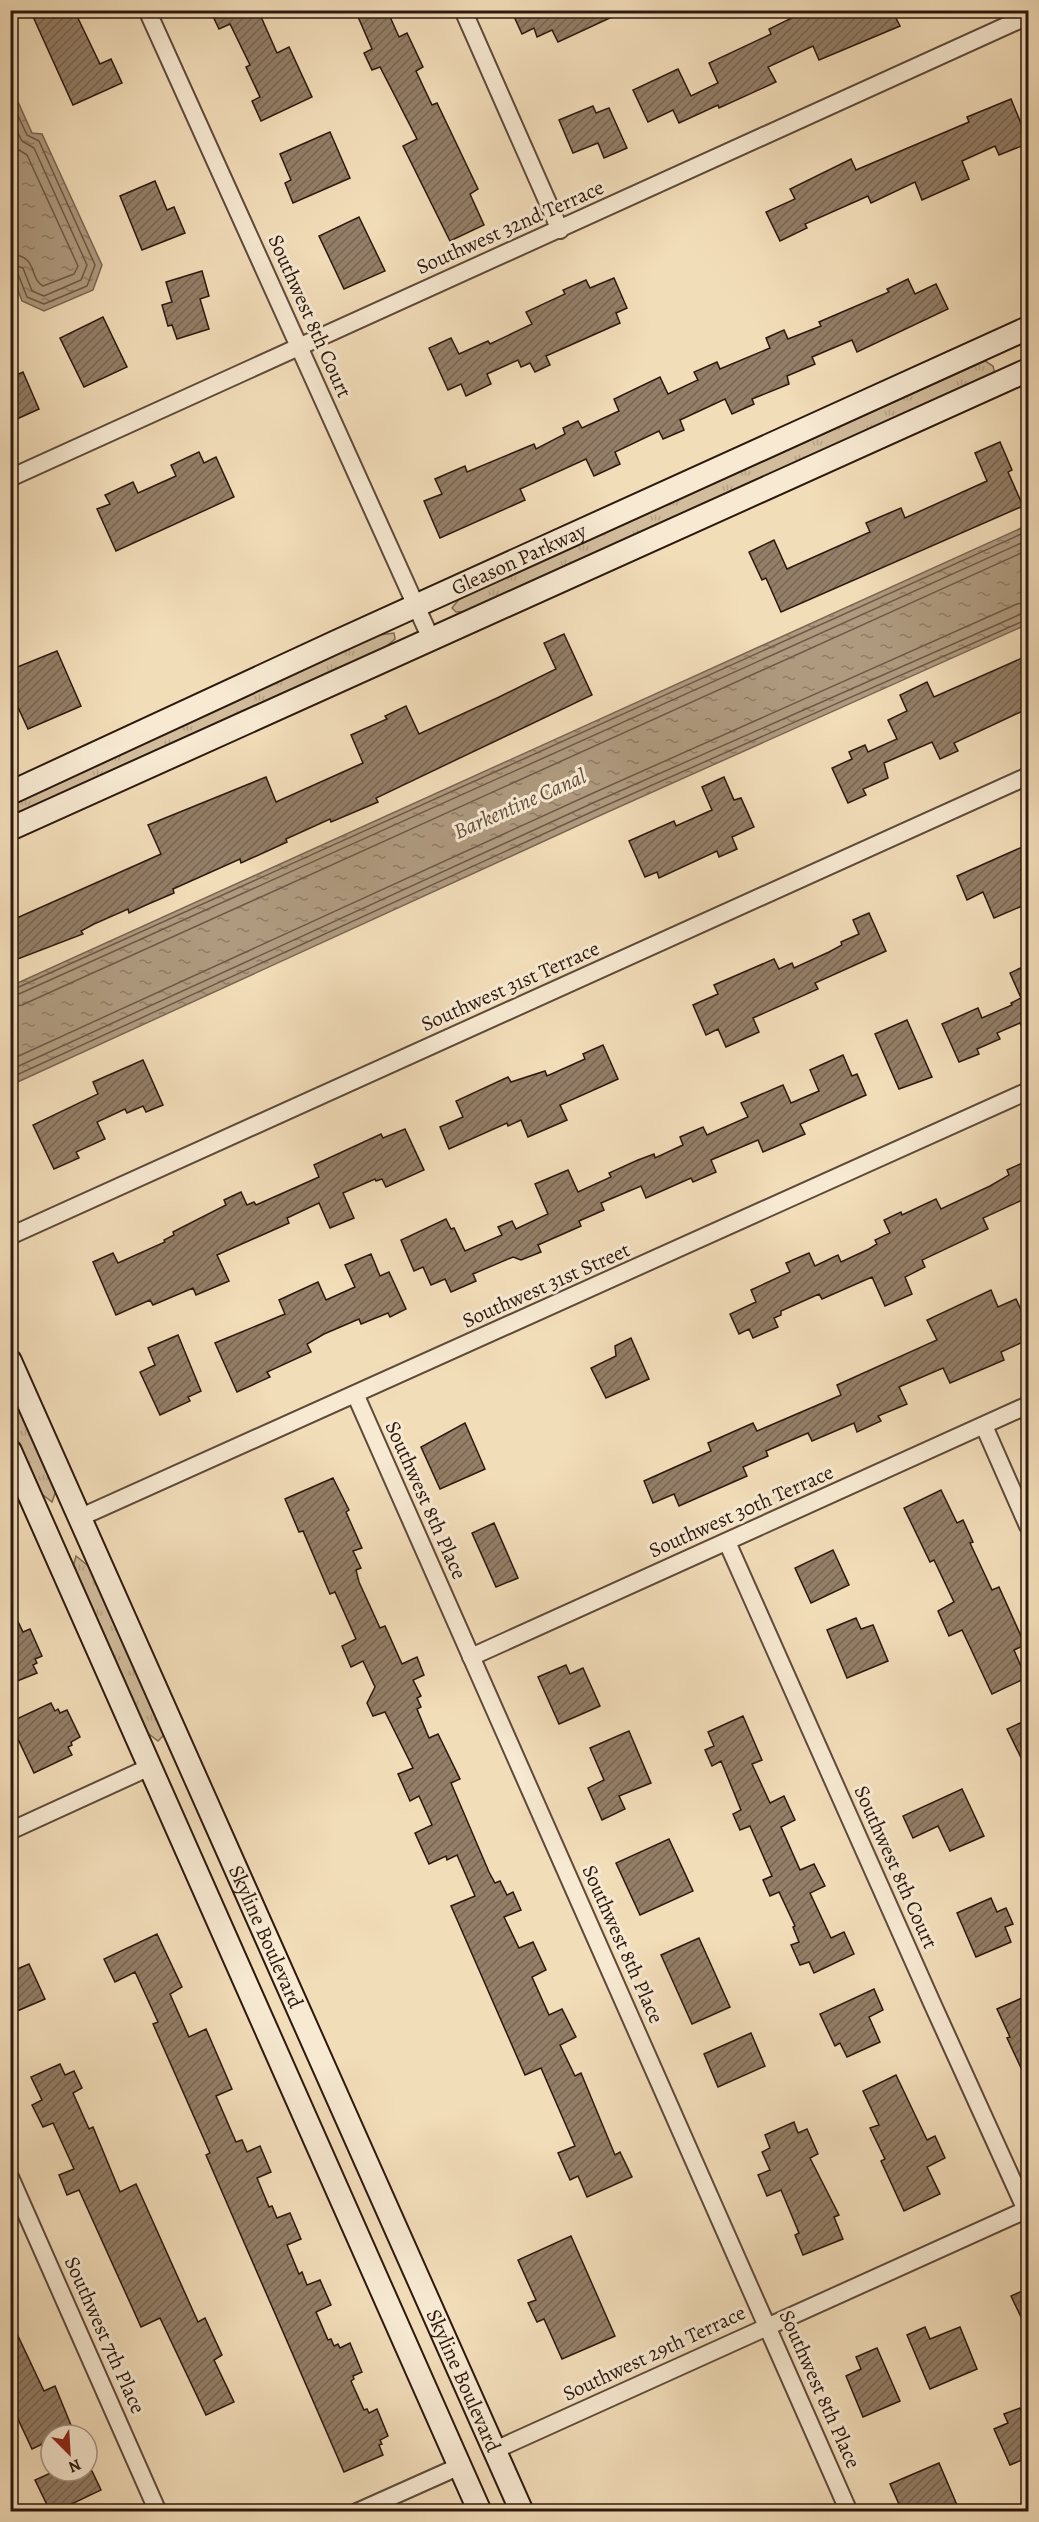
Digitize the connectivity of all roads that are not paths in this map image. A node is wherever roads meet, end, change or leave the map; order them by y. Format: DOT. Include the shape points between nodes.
graph roads {
  1 [pos="147,10"];
  2 [pos="463,10"];
  3 [pos="1029,16"];
  4 [pos="560,230"];
  5 [pos="1029,328"];
  6 [pos="300,347"];
  7 [pos="1029,370"];
  8 [pos="10,478"];
  9 [pos="417,607"];
  10 [pos="431,639"];
  11 [pos="1029,776"];
  12 [pos="10,793"];
  13 [pos="10,829"];
  14 [pos="1029,1091"];
  15 [pos="10,1236"];
  16 [pos="10,1361"];
  17 [pos="356,1395"];
  18 [pos="1029,1406"];
  19 [pos="984,1426"];
  20 [pos="10,1450"];
  21 [pos="81,1517"];
  22 [pos="1029,1526"];
  23 [pos="48,1533"];
  24 [pos="727,1542"];
  25 [pos="471,1657"];
  26 [pos="186,1751"];
  27 [pos="152,1766"];
  28 [pos="10,1831"];
  29 [pos="10,2177"];
  30 [pos="1028,2209"];
  31 [pos="768,2325"];
  32 [pos="495,2450"];
  33 [pos="460,2466"];
  34 [pos="158,2511"];
  35 [pos="357,2511"];
  36 [pos="480,2511"];
  37 [pos="522,2511"];
  38 [pos="849,2511"];
  1 -- 6 [label="street, Southwest 8th Court"];
  2 -- 4 [label="street"];
  3 -- 4 [label="street, Southwest 32nd Terrace"];
  4 -- 6 [label="street, Southwest 32nd Terrace"];
  5 -- 9 [label="street, Gleason Parkway"];
  6 -- 8 [label="street, Southwest 32nd Terrace"];
  6 -- 9 [label="street, Southwest 8th Court"];
  7 -- 10 [label="street, Gleason Parkway"];
  9 -- 10 [label="street, Southwest 8th Court"];
  9 -- 12 [label="street, Gleason Parkway"];
  10 -- 13 [label="street, Gleason Parkway"];
  11 -- 15 [label="street, Southwest 31st Terrace"];
  14 -- 17 [label="street, Southwest 31st Street"];
  16 -- 21 [label="street, Skyline Boulevard"];
  17 -- 21 [label="street, Southwest 31st Street"];
  17 -- 25 [label="street, Southwest 8th Place"];
  18 -- 19 [label="street, Southwest 30th Terrace"];
  19 -- 22 [label="street"];
  19 -- 24 [label="street, Southwest 30th Terrace"];
  20 -- 23 [label="street, Skyline Boulevard"];
  21 -- 23 [label="street"];
  21 -- 26 [label="street, Skyline Boulevard"];
  23 -- 27 [label="street, Skyline Boulevard"];
  24 -- 25 [label="street, Southwest 30th Terrace"];
  24 -- 30 [label="street, Southwest 8th Court"];
  25 -- 31 [label="street, Southwest 8th Place"];
  26 -- 27 [label="street"];
  26 -- 32 [label="street, Skyline Boulevard"];
  27 -- 28 [label="street"];
  27 -- 33 [label="street, Skyline Boulevard"];
  29 -- 34 [label="street, Southwest 7th Place"];
  30 -- 31 [label="street, Southwest 29th Terrace"];
  31 -- 32 [label="street, Southwest 29th Terrace"];
  31 -- 38 [label="street, Southwest 8th Place"];
  32 -- 33 [label="street"];
  32 -- 37 [label="street, Skyline Boulevard"];
  33 -- 35 [label="street"];
  33 -- 36 [label="street, Skyline Boulevard"];
}
